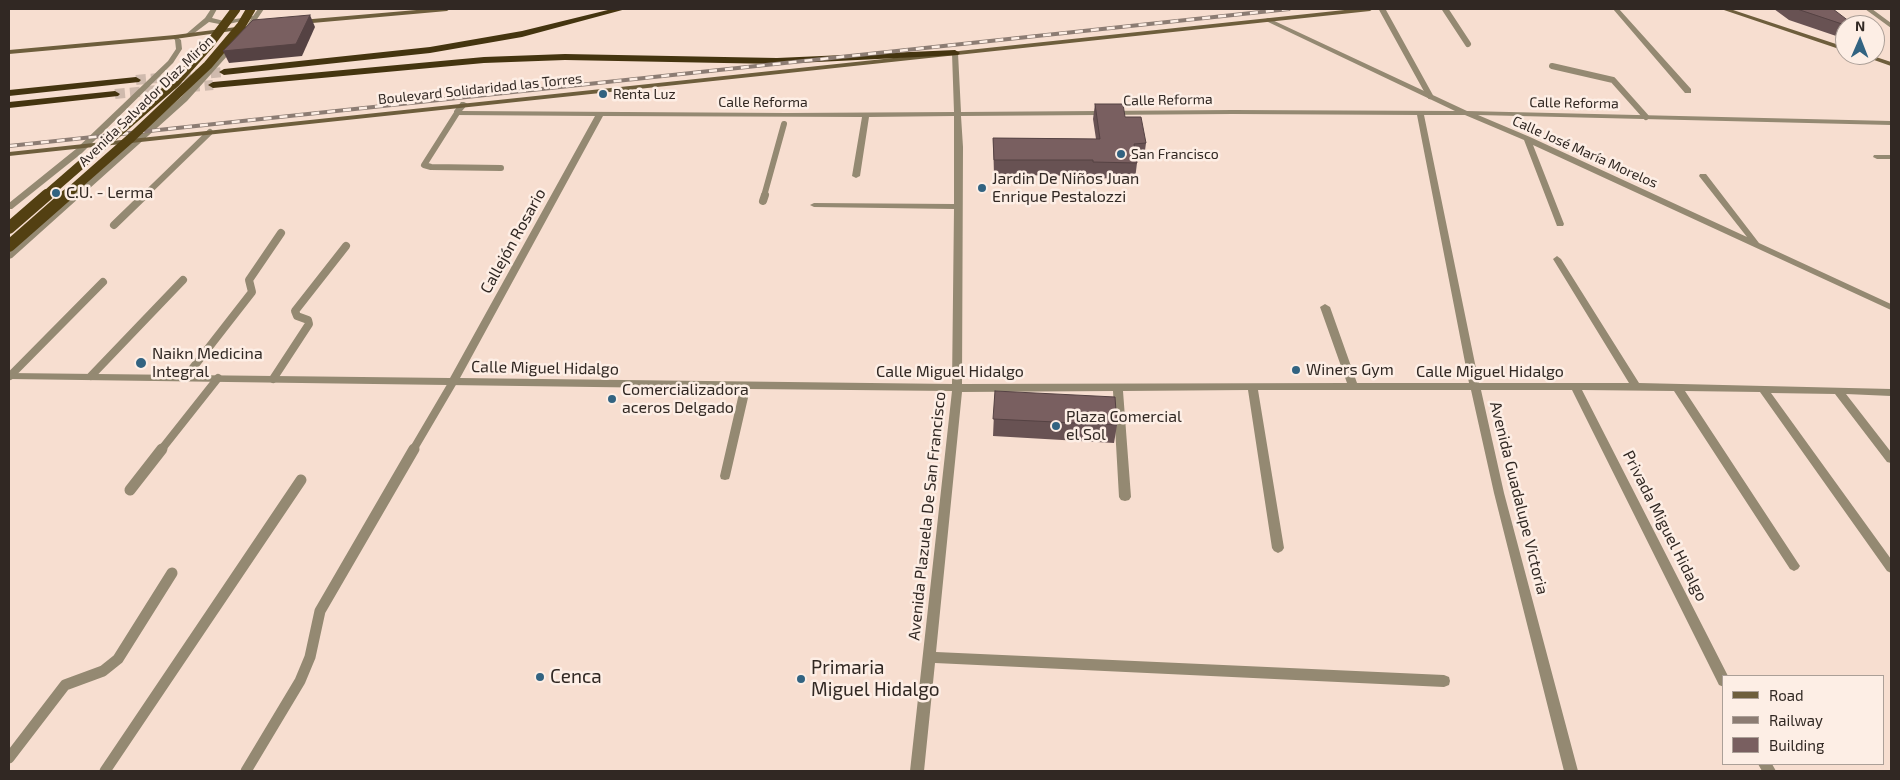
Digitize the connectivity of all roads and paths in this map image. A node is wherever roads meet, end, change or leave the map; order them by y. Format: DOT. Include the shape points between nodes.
graph roads {
  1 [pos="214,9"];
  2 [pos="236,9"];
  3 [pos="447,9"];
  4 [pos="622,9"];
  5 [pos="1370,9"];
  6 [pos="1382,9"];
  7 [pos="1445,9"];
  8 [pos="1616,9"];
  9 [pos="1724,9"];
  10 [pos="1868,9"];
  11 [pos="257,10"];
  12 [pos="432,10"];
  13 [pos="208,19"];
  14 [pos="1268,20"];
  15 [pos="291,23"];
  16 [pos="257,26"];
  17 [pos="1891,26"];
  18 [pos="249,27"];
  19 [pos="187,36"];
  20 [pos="175,37"];
  21 [pos="1468,44"];
  22 [pos="1835,46"];
  23 [pos="9,52"];
  24 [pos="955,53"];
  25 [pos="1552,66"];
  26 [pos="224,72"];
  27 [pos="136,80"];
  28 [pos="214,85"];
  29 [pos="1688,91"];
  30 [pos="9,93"];
  31 [pos="115,94"];
  32 [pos="1430,96"];
  33 [pos="464,104"];
  34 [pos="9,105"];
  35 [pos="457,113"];
  36 [pos="1420,113"];
  37 [pos="1466,113"];
  38 [pos="600,114"];
  39 [pos="866,114"];
  40 [pos="958,114"];
  41 [pos="787,115"];
  42 [pos="1646,117"];
  43 [pos="1891,123"];
  44 [pos="784,124"];
  45 [pos="210,132"];
  46 [pos="1527,139"];
  47 [pos="139,140"];
  48 [pos="83,147"];
  49 [pos="9,154"];
  50 [pos="1877,157"];
  51 [pos="1891,157"];
  52 [pos="502,168"];
  53 [pos="856,176"];
  54 [pos="1703,176"];
  55 [pos="763,201"];
  56 [pos="814,205"];
  57 [pos="9,207"];
  58 [pos="957,207"];
  59 [pos="1560,224"];
  60 [pos="114,225"];
  61 [pos="9,228"];
  62 [pos="281,233"];
  63 [pos="1757,245"];
  64 [pos="9,246"];
  65 [pos="346,246"];
  66 [pos="9,256"];
  67 [pos="1557,259"];
  68 [pos="183,280"];
  69 [pos="103,282"];
  70 [pos="1325,307"];
  71 [pos="1891,307"];
  72 [pos="10,376"];
  73 [pos="91,376"];
  74 [pos="185,378"];
  75 [pos="218,378"];
  76 [pos="273,379"];
  77 [pos="453,382"];
  78 [pos="746,385"];
  79 [pos="1475,386"];
  80 [pos="1252,387"];
  81 [pos="1353,387"];
  82 [pos="1575,387"];
  83 [pos="1636,387"];
  84 [pos="1677,387"];
  85 [pos="956,388"];
  86 [pos="1118,388"];
  87 [pos="1764,390"];
  88 [pos="1838,391"];
  89 [pos="1891,392"];
  90 [pos="1891,459"];
  91 [pos="725,476"];
  92 [pos="301,480"];
  93 [pos="130,490"];
  94 [pos="1125,497"];
  95 [pos="1278,548"];
  96 [pos="1794,566"];
  97 [pos="1891,568"];
  98 [pos="172,573"];
  99 [pos="929,658"];
  100 [pos="1722,677"];
  101 [pos="1444,681"];
  102 [pos="9,758"];
  103 [pos="105,771"];
  104 [pos="246,771"];
  105 [pos="917,771"];
  106 [pos="1571,771"];
  1 -- 13 [label="street, Avenida Salvador Díaz Mirón"];
  2 -- 61 [label="main road, Avenida Salvador Díaz Mirón, bridge" via="176,82"];
  3 -- 12 [label="main road"];
  4 -- 26 [label="highway" via="522,34 430,50"];
  5 -- 14 [label="main road, Boulevard Solidaridad las Torres"];
  6 -- 32 [label="lane"];
  7 -- 21 [label="lane"];
  8 -- 29 [label="street"];
  9 -- 22 [label="main road"];
  10 -- 17 [label="street"];
  11 -- 13 [label="street" via="245,18 224,23"];
  11 -- 18 [label="street, Avenida Salvador Díaz Mirón"];
  11 -- 64 [label="main road, Avenida Salvador Díaz Mirón, bridge" via="208,65"];
  12 -- 15 [label="main road"];
  13 -- 19 [label="street, Avenida Salvador Díaz Mirón"];
  14 -- 24 [label="main road, Boulevard Solidaridad las Torres"];
  14 -- 32 [label="street, Calle José María Morelos"];
  16 -- 18 [label="main road"];
  18 -- 19 [label="main road"];
  18 -- 47 [label="street, Avenida Salvador Díaz Mirón" via="184,99"];
  19 -- 20 [label="main road"];
  20 -- 23 [label="main road"];
  20 -- 48 [label="street, Avenida Salvador Díaz Mirón" via="180,49 171,62"];
  24 -- 28 [label="highway, Boulevard Solidaridad las Torres" via="777,61 564,57 484,60"];
  24 -- 33 [label="main road, Boulevard Solidaridad las Torres"];
  24 -- 40 [label="street, Avenida Plazuela De San Francisco"];
  25 -- 42 [label="lane" via="1613,80"];
  27 -- 30 [label="highway"];
  31 -- 34 [label="highway"];
  32 -- 37 [label="street, Calle José María Morelos"];
  33 -- 35 [label="street"];
  33 -- 45 [label="main road, Boulevard Solidaridad las Torres"];
  35 -- 38 [label="street, Calle Reforma"];
  35 -- 52 [label="lane" via="424,165"];
  36 -- 37 [label="street, Calle Reforma"];
  36 -- 40 [label="street, Calle Reforma"];
  36 -- 79 [label="street, Avenida Guadalupe Victoria"];
  37 -- 42 [label="street, Calle Reforma"];
  37 -- 46 [label="street, Calle José María Morelos"];
  38 -- 41 [label="street, Calle Reforma"];
  38 -- 77 [label="street, Callejón Rosario"];
  39 -- 40 [label="street, Calle Reforma"];
  39 -- 41 [label="street, Calle Reforma"];
  39 -- 53 [label="street"];
  40 -- 58 [label="street, Avenida Plazuela De San Francisco"];
  41 -- 44 [label="street"];
  42 -- 43 [label="street, Calle Reforma"];
  44 -- 55 [label="lane"];
  45 -- 47 [label="main road, Boulevard Solidaridad las Torres"];
  45 -- 60 [label="lane"];
  46 -- 59 [label="street"];
  46 -- 63 [label="street, Calle José María Morelos"];
  47 -- 48 [label="main road, Boulevard Solidaridad las Torres"];
  47 -- 66 [label="street, Avenida Salvador Díaz Mirón"];
  48 -- 49 [label="main road, Boulevard Solidaridad las Torres"];
  48 -- 57 [label="street, Avenida Salvador Díaz Mirón"];
  50 -- 51 [label="street"];
  54 -- 63 [label="street"];
  56 -- 58 [label="street"];
  58 -- 85 [label="street, Avenida Plazuela De San Francisco"];
  62 -- 74 [label="lane" via="249,280 252,292"];
  63 -- 71 [label="street, Calle José María Morelos"];
  65 -- 76 [label="lane" via="295,311 309,324"];
  67 -- 83 [label="street"];
  68 -- 73 [label="lane"];
  69 -- 72 [label="lane"];
  70 -- 81 [label="street"];
  72 -- 73 [label="street, Calle Miguel Hidalgo"];
  73 -- 74 [label="street, Calle Miguel Hidalgo"];
  74 -- 75 [label="street, Calle Miguel Hidalgo"];
  75 -- 76 [label="street, Calle Miguel Hidalgo"];
  75 -- 93 [label="lane"];
  76 -- 77 [label="street, Calle Miguel Hidalgo"];
  77 -- 78 [label="street, Calle Miguel Hidalgo"];
  77 -- 104 [label="lane" via="320,611 310,657 300,681"];
  78 -- 85 [label="street, Calle Miguel Hidalgo"];
  78 -- 91 [label="street"];
  79 -- 81 [label="street, Calle Miguel Hidalgo"];
  79 -- 82 [label="street, Calle Miguel Hidalgo"];
  79 -- 106 [label="street, Avenida Guadalupe Victoria" via="1499,493"];
  80 -- 81 [label="street, Calle Miguel Hidalgo"];
  80 -- 86 [label="street, Calle Miguel Hidalgo"];
  80 -- 95 [label="street"];
  82 -- 83 [label="street, Calle Miguel Hidalgo"];
  82 -- 100 [label="street, Privada Miguel Hidalgo"];
  83 -- 84 [label="street, Calle Miguel Hidalgo"];
  84 -- 87 [label="street, Calle Miguel Hidalgo"];
  84 -- 96 [label="street"];
  85 -- 86 [label="street, Calle Miguel Hidalgo"];
  85 -- 99 [label="street, Avenida Plazuela De San Francisco"];
  86 -- 94 [label="street"];
  87 -- 88 [label="street, Calle Miguel Hidalgo"];
  87 -- 97 [label="street"];
  88 -- 89 [label="street, Calle Miguel Hidalgo"];
  88 -- 90 [label="street"];
  92 -- 103 [label="lane"];
  98 -- 102 [label="lane" via="118,659 103,671 65,685"];
  99 -- 101 [label="street"];
  99 -- 105 [label="street, Avenida Plazuela De San Francisco"];
}
